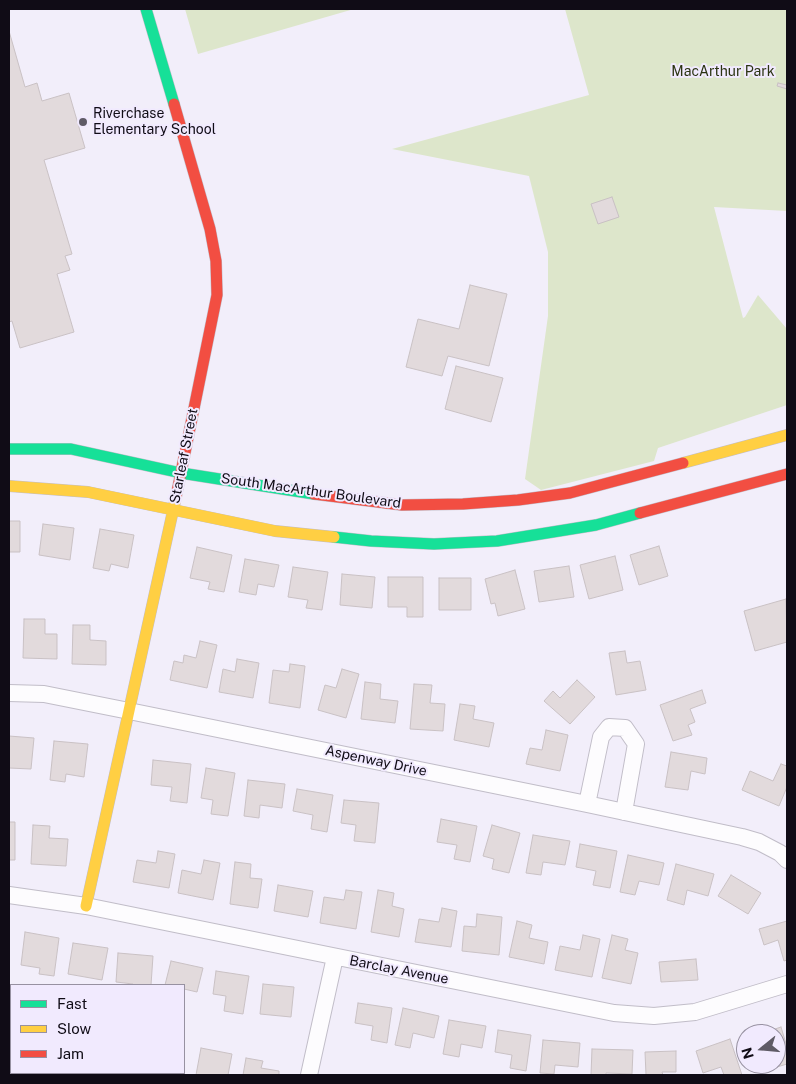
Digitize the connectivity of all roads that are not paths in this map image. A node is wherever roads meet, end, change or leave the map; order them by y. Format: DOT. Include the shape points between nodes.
graph roads {
  1 [pos="146,9"];
  2 [pos="787,435"];
  3 [pos="9,448"];
  4 [pos="181,473"];
  5 [pos="787,474"];
  6 [pos="9,486"];
  7 [pos="173,510"];
  8 [pos="9,693"];
  9 [pos="129,711"];
  10 [pos="587,804"];
  11 [pos="624,812"];
  12 [pos="787,860"];
  13 [pos="9,895"];
  14 [pos="86,906"];
  15 [pos="335,957"];
  16 [pos="787,984"];
  17 [pos="309,1075"];
  1 -- 4 [label="main road, Starleaf Street" via="210,229 216,261 217,295"];
  2 -- 4 [label="main road, South MacArthur Boulevard" via="570,493 463,504 402,505 338,498"];
  3 -- 4 [label="main road, South MacArthur Boulevard" via="72,449"];
  4 -- 7 [label="main road, Starleaf Street"];
  5 -- 7 [label="main road" via="596,524 497,541 434,544 361,540 275,531"];
  6 -- 7 [label="main road" via="88,492"];
  7 -- 9 [label="main road, Starleaf Street"];
  8 -- 9 [label="street, Aspenway Drive" via="44,694"];
  9 -- 10 [label="street, Aspenway Drive"];
  9 -- 14 [label="main road, Starleaf Street"];
  10 -- 11 [label="street, Aspenway Drive"];
  10 -- 11 [label="street" via="601,737 609,727 625,728 636,744"];
  11 -- 12 [label="street, Aspenway Drive" via="759,842"];
  13 -- 14 [label="street, Barclay Avenue"];
  14 -- 15 [label="street, Barclay Avenue"];
  15 -- 16 [label="street, Barclay Avenue" via="614,1013 654,1016 695,1012"];
  15 -- 17 [label="street"];
}
